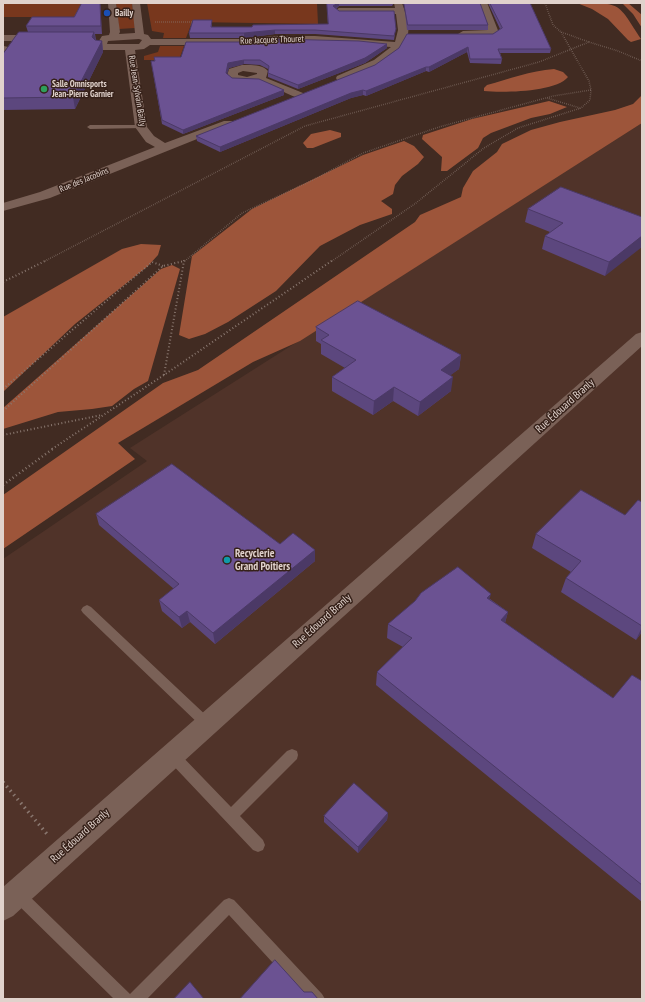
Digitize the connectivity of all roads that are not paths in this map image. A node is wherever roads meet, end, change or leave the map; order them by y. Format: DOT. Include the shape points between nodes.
graph roads {
  1 [pos="112,3"];
  2 [pos="136,3"];
  3 [pos="484,5"];
  4 [pos="399,7"];
  5 [pos="339,11"];
  6 [pos="451,34"];
  7 [pos="57,38"];
  8 [pos="142,39"];
  9 [pos="100,41"];
  10 [pos="4,46"];
  11 [pos="397,46"];
  12 [pos="44,47"];
  13 [pos="130,48"];
  14 [pos="258,78"];
  15 [pos="333,82"];
  16 [pos="312,90"];
  17 [pos="299,95"];
  18 [pos="284,101"];
  19 [pos="240,118"];
  20 [pos="90,127"];
  21 [pos="141,127"];
  22 [pos="164,148"];
  23 [pos="3,207"];
  24 [pos="642,337"];
  25 [pos="87,610"];
  26 [pos="207,724"];
  27 [pos="172,754"];
  28 [pos="292,754"];
  29 [pos="231,816"];
  30 [pos="258,845"];
  31 [pos="10,899"];
  32 [pos="125,999"];
  33 [pos="136,999"];
  34 [pos="317,999"];
  1 -- 9 [label="street" via="115,32"];
  2 -- 8 [label="street"];
  3 -- 6 [label="street" via="494,33"];
  4 -- 5 [label="street"];
  4 -- 11 [label="street" via="408,34"];
  7 -- 10 [label="street"];
  8 -- 9 [label="street, Rue Jacques Thouret"];
  8 -- 11 [label="street, Rue Jacques Thouret" via="244,42 315,39"];
  8 -- 13 [label="street" via="145,45"];
  9 -- 13 [label="street"];
  10 -- 12 [label="street"];
  11 -- 15 [label="street" via="379,61"];
  13 -- 21 [label="street, Rue Jean-Sylvain Bailly"];
  14 -- 17 [label="street"];
  16 -- 17 [label="street"];
  17 -- 18 [label="street"];
  19 -- 22 [label="street, Rue des Jacobins"];
  20 -- 21 [label="lane"];
  21 -- 22 [label="street, Rue Jean-Sylvain Bailly" via="150,139"];
  22 -- 23 [label="street, Rue des Jacobins" via="45,195"];
  24 -- 26 [label="street, Rue Édouard Branly"];
  25 -- 26 [label="lane"];
  26 -- 27 [label="street, Rue Édouard Branly"];
  27 -- 29 [label="lane"];
  27 -- 31 [label="street, Rue Édouard Branly"];
  28 -- 29 [label="lane"];
  29 -- 30 [label="lane"];
  31 -- 32 [label="lane"];
  33 -- 34 [label="lane" via="229,905"];
}
